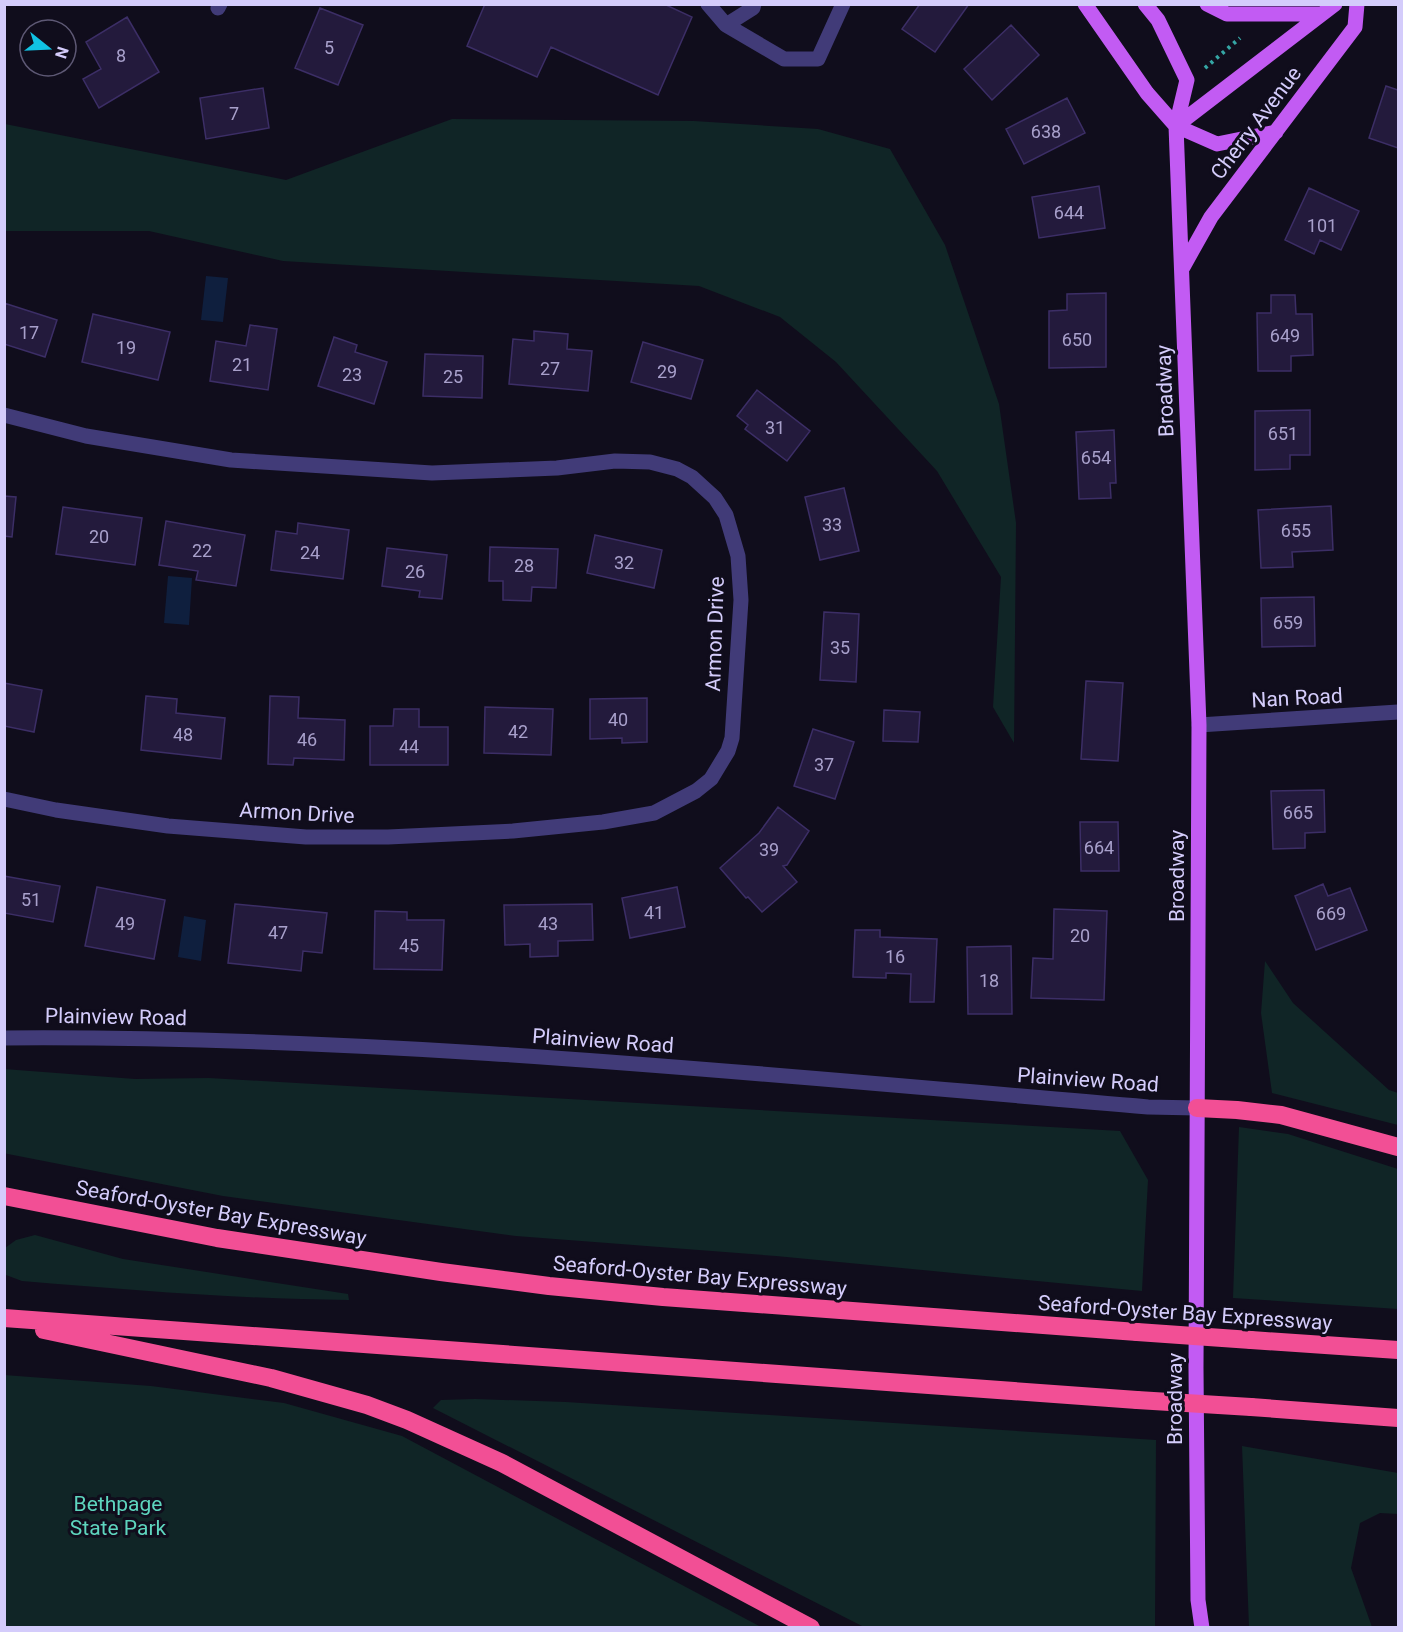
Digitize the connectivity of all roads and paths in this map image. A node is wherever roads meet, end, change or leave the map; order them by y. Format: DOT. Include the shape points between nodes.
graph roads {
  1 [pos="708,4"];
  2 [pos="754,4"];
  3 [pos="843,4"];
  4 [pos="1085,4"];
  5 [pos="1144,4"];
  6 [pos="1207,4"];
  7 [pos="1335,4"];
  8 [pos="1357,4"];
  9 [pos="1322,15"];
  10 [pos="726,25"];
  11 [pos="1248,32"];
  12 [pos="1204,69"];
  13 [pos="1176,126"];
  14 [pos="1276,132"];
  15 [pos="1183,267"];
  16 [pos="4,415"];
  17 [pos="1398,712"];
  18 [pos="1198,725"];
  19 [pos="4,799"];
  20 [pos="4,1038"];
  21 [pos="1197,1108"];
  22 [pos="1398,1147"];
  23 [pos="4,1196"];
  24 [pos="4,1320"];
  25 [pos="1398,1350"];
  26 [pos="1398,1418"];
  27 [pos="811,1628"];
  28 [pos="1202,1628"];
  1 -- 10 [label="street"];
  2 -- 10 [label="street"];
  3 -- 10 [label="street" via="818,59 784,59"];
  4 -- 13 [label="main road" via="1147,93"];
  5 -- 13 [label="main road, Broadway" via="1158,20 1187,80"];
  6 -- 9 [label="main road" via="1227,14"];
  7 -- 9 [label="main road, Cherry Avenue"];
  8 -- 14 [label="main road, Cherry Avenue" via="1355,27"];
  9 -- 13 [label="main road, Cherry Avenue"];
  11 -- 12 [label="path"];
  13 -- 14 [label="main road" via="1217,144"];
  13 -- 15 [label="main road, Broadway"];
  14 -- 15 [label="main road, Cherry Avenue" via="1211,217"];
  15 -- 18 [label="main road, Broadway"];
  16 -- 19 [label="street, Armon Drive" via="86,436 231,460 432,473 557,468 615,460 650,462 692,477 715,498 726,515 738,556 741,600 728,751 711,779 654,813 513,831 306,837 168,826"];
  17 -- 18 [label="street, Nan Road"];
  18 -- 21 [label="main road, Broadway"];
  20 -- 21 [label="street, Plainview Road" via="210,1039 590,1060"];
  21 -- 22 [label="highway" via="1281,1115"];
  21 -- 28 [label="main road, Broadway" via="1198,1600"];
  23 -- 25 [label="highway, Seaford-Oyster Bay Expressway, bridge" via="217,1238 549,1286"];
  24 -- 26 [label="highway, bridge"];
  24 -- 27 [label="highway" via="271,1378 407,1420 502,1463"];
}
